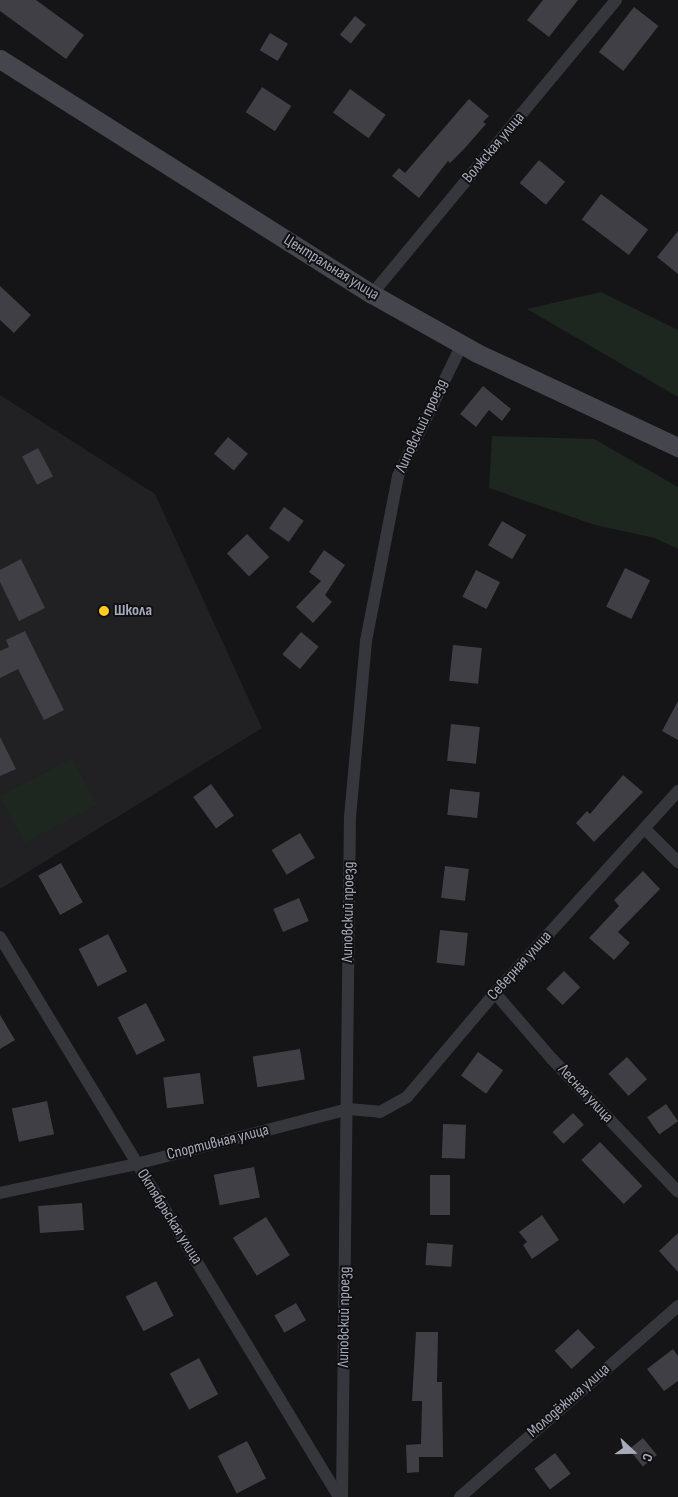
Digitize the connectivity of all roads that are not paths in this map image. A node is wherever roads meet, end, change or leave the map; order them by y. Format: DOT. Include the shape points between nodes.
graph roads {
  1 [pos="616,0"];
  2 [pos="0,60"];
  3 [pos="372,294"];
  4 [pos="462,344"];
  5 [pos="678,447"];
  6 [pos="678,791"];
  7 [pos="644,830"];
  8 [pos="678,862"];
  9 [pos="0,937"];
  10 [pos="495,993"];
  11 [pos="348,1109"];
  12 [pos="136,1164"];
  13 [pos="678,1192"];
  14 [pos="0,1193"];
  15 [pos="678,1306"];
  16 [pos="341,1497"];
  17 [pos="460,1497"];
  1 -- 3 [label="street, Волжская улица"];
  2 -- 3 [label="main road, Центральная улица"];
  3 -- 4 [label="main road, Центральная улица"];
  4 -- 5 [label="main road, Центральная улица"];
  4 -- 11 [label="street, Липовский проезд" via="398,476 366,641 350,817"];
  6 -- 7 [label="street, Северная улица"];
  7 -- 8 [label="street"];
  7 -- 10 [label="street, Северная улица"];
  9 -- 12 [label="street, Октябрьская улица"];
  10 -- 11 [label="street, Северная улица" via="406,1097 380,1112"];
  10 -- 13 [label="street, Лесная улица" via="552,1059"];
  11 -- 12 [label="street, Спортивная улица"];
  11 -- 16 [label="street, Липовский проезд"];
  12 -- 14 [label="street, Спортивная улица"];
  12 -- 16 [label="street, Октябрьская улица"];
  15 -- 17 [label="street, Молодёжная улица"];
}
